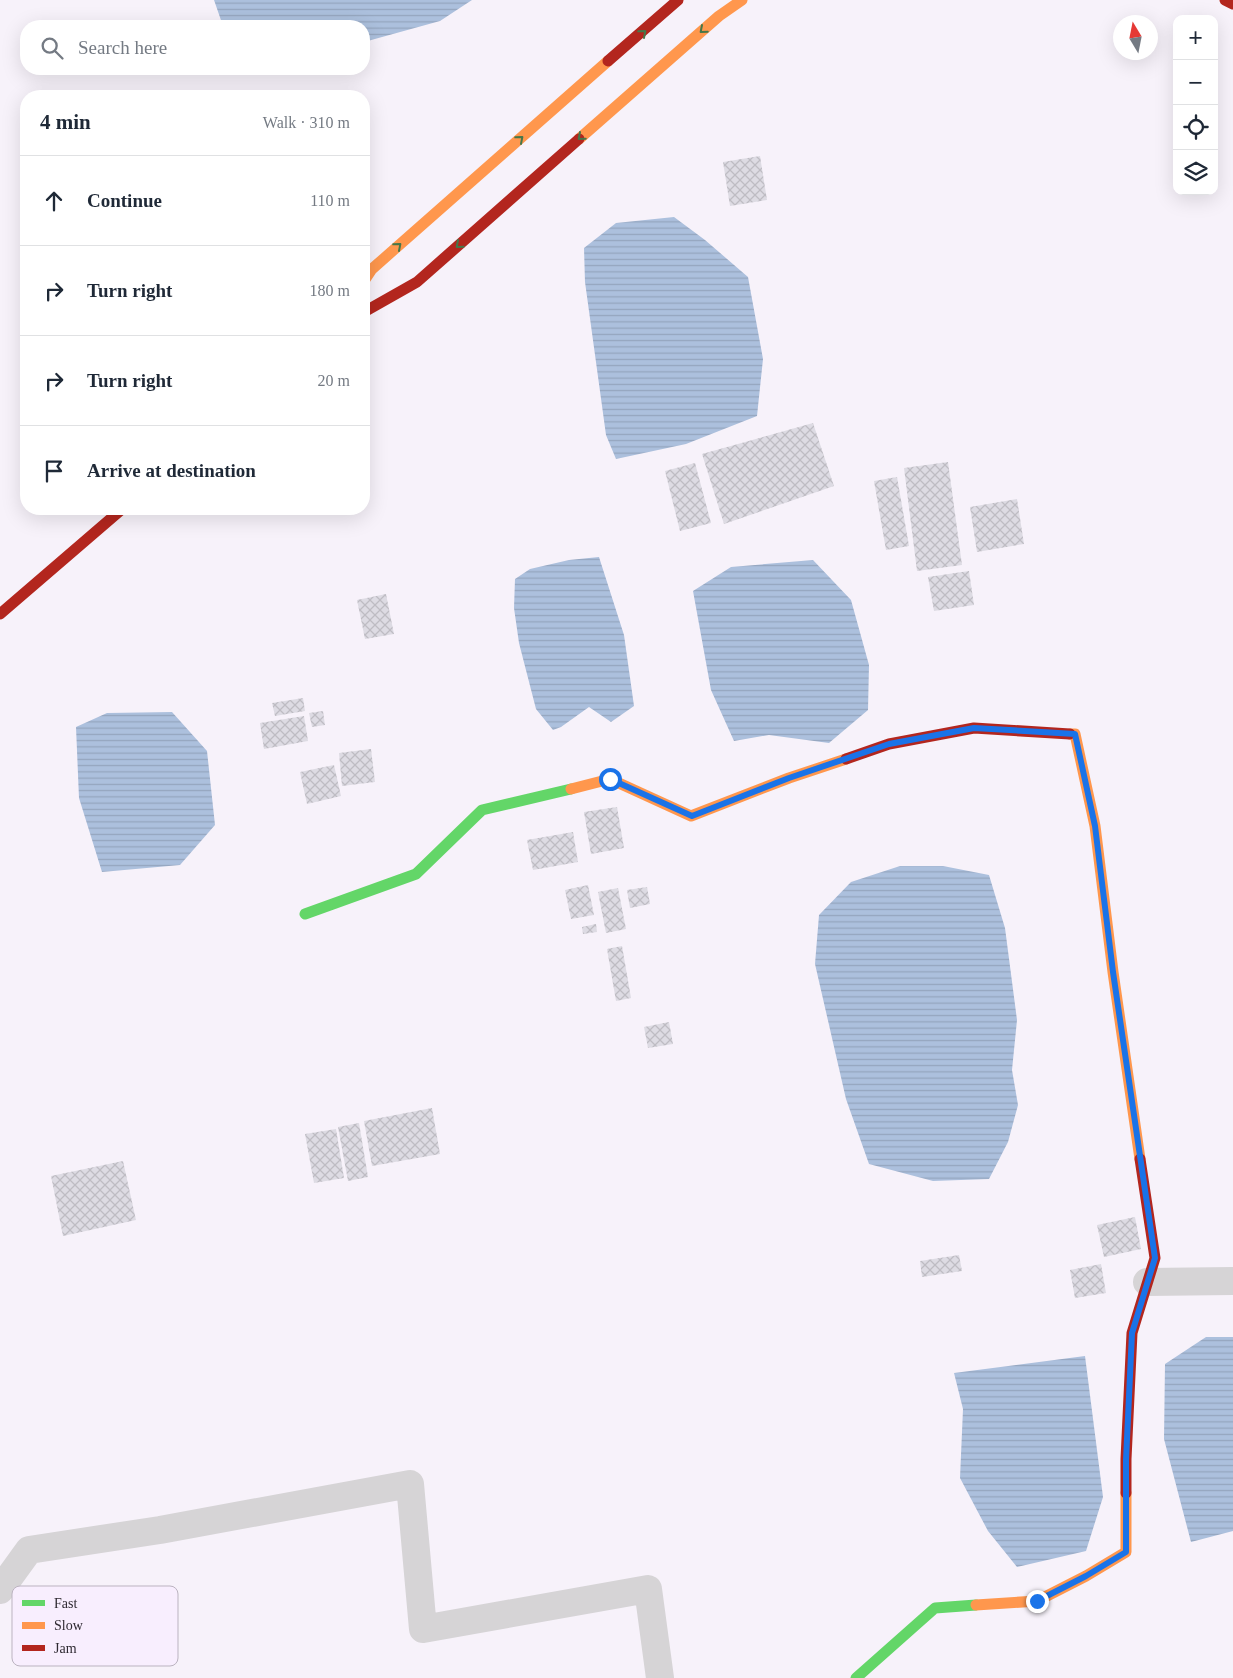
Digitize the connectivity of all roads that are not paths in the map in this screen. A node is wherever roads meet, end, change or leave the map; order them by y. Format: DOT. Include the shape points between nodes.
graph roads {
  1 [pos="678,0"];
  2 [pos="742,0"];
  3 [pos="1225,0"];
  4 [pos="1233,4"];
  5 [pos="370,272"];
  6 [pos="370,309"];
  7 [pos="115,515"];
  8 [pos="0,614"];
  9 [pos="305,914"];
  10 [pos="1233,1281"];
  11 [pos="1147,1282"];
  12 [pos="0,1590"];
  13 [pos="660,1678"];
  14 [pos="856,1678"];
  5 -- 1 [label="main road, one-way"];
  2 -- 6 [label="main road, one-way" via="719,16 417,282"];
  3 -- 4 [label="main road"];
  7 -- 8 [label="main road"];
  9 -- 11 [label="main road" via="416,874 482,810 610,779 692,816 889,744 974,728 1075,734 1095,826 1155,1258"];
  10 -- 11 [label="street"];
  11 -- 14 [label="main road" via="1132,1333 1126,1460 1126,1552 1037,1601 935,1608"];
  12 -- 13 [label="street" via="29,1550 160,1530 410,1484 423,1628 648,1589"];
}
